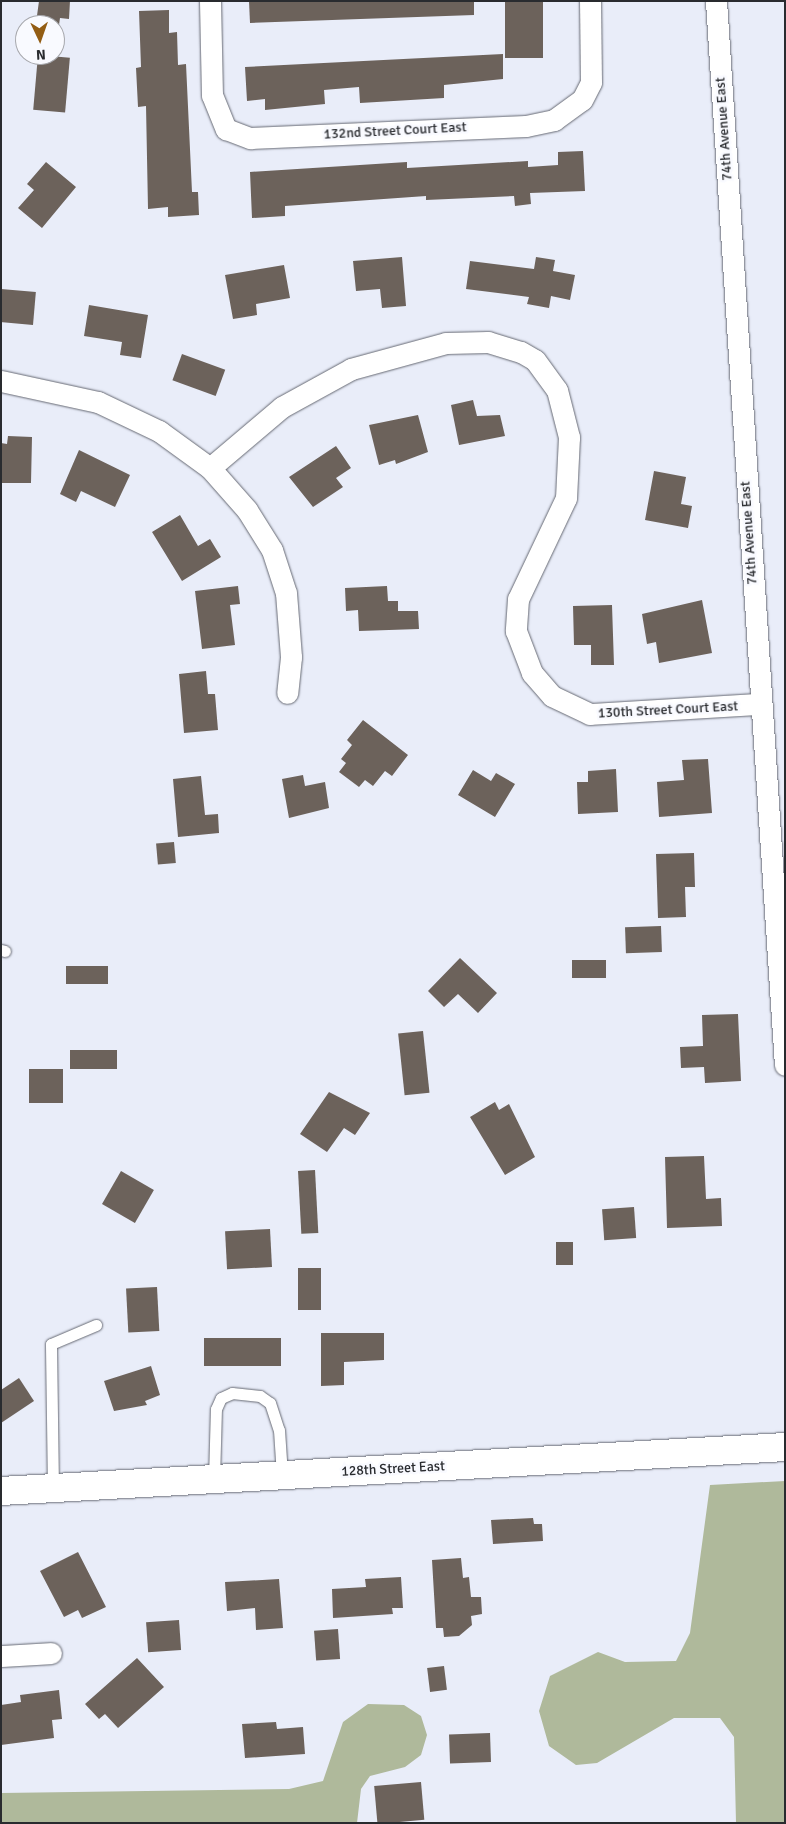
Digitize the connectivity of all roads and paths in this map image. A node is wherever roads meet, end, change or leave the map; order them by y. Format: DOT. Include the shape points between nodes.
graph roads {
  1 [pos="210,1"];
  2 [pos="590,1"];
  3 [pos="716,1"];
  4 [pos="1,380"];
  5 [pos="210,468"];
  6 [pos="287,692"];
  7 [pos="759,704"];
  8 [pos="777,817"];
  9 [pos="785,1065"];
  10 [pos="96,1325"];
  11 [pos="785,1447"];
  12 [pos="282,1475"];
  13 [pos="214,1479"];
  14 [pos="53,1489"];
  15 [pos="1,1491"];
  16 [pos="51,1653"];
  17 [pos="1,1656"];
  1 -- 2 [label="street, 132nd Street Court East" via="212,95 226,130 236,136 526,126 554,120 582,100 591,82"];
  3 -- 7 [label="street, 74th Avenue East"];
  4 -- 5 [label="street" via="98,402 159,432"];
  5 -- 6 [label="street" via="247,510 272,550 286,593 291,657"];
  5 -- 7 [label="street, 130th Street Court East" via="282,408 317,385 386,356 466,342 503,345 535,360 557,390 569,437 566,498 518,599 516,631 532,673 552,696 590,714"];
  7 -- 8 [label="street, 74th Avenue East"];
  8 -- 9 [label="street, 74th Avenue East"];
  10 -- 14 [label="lane" via="51,1344"];
  11 -- 12 [label="street, 128th Street East"];
  12 -- 13 [label="street, 128th Street East"];
  12 -- 13 [label="lane" via="279,1430 270,1403 260,1396 232,1393 221,1398 216,1409"];
  13 -- 14 [label="street, 128th Street East"];
  14 -- 15 [label="street, 128th Street East"];
  16 -- 17 [label="street"];
}
